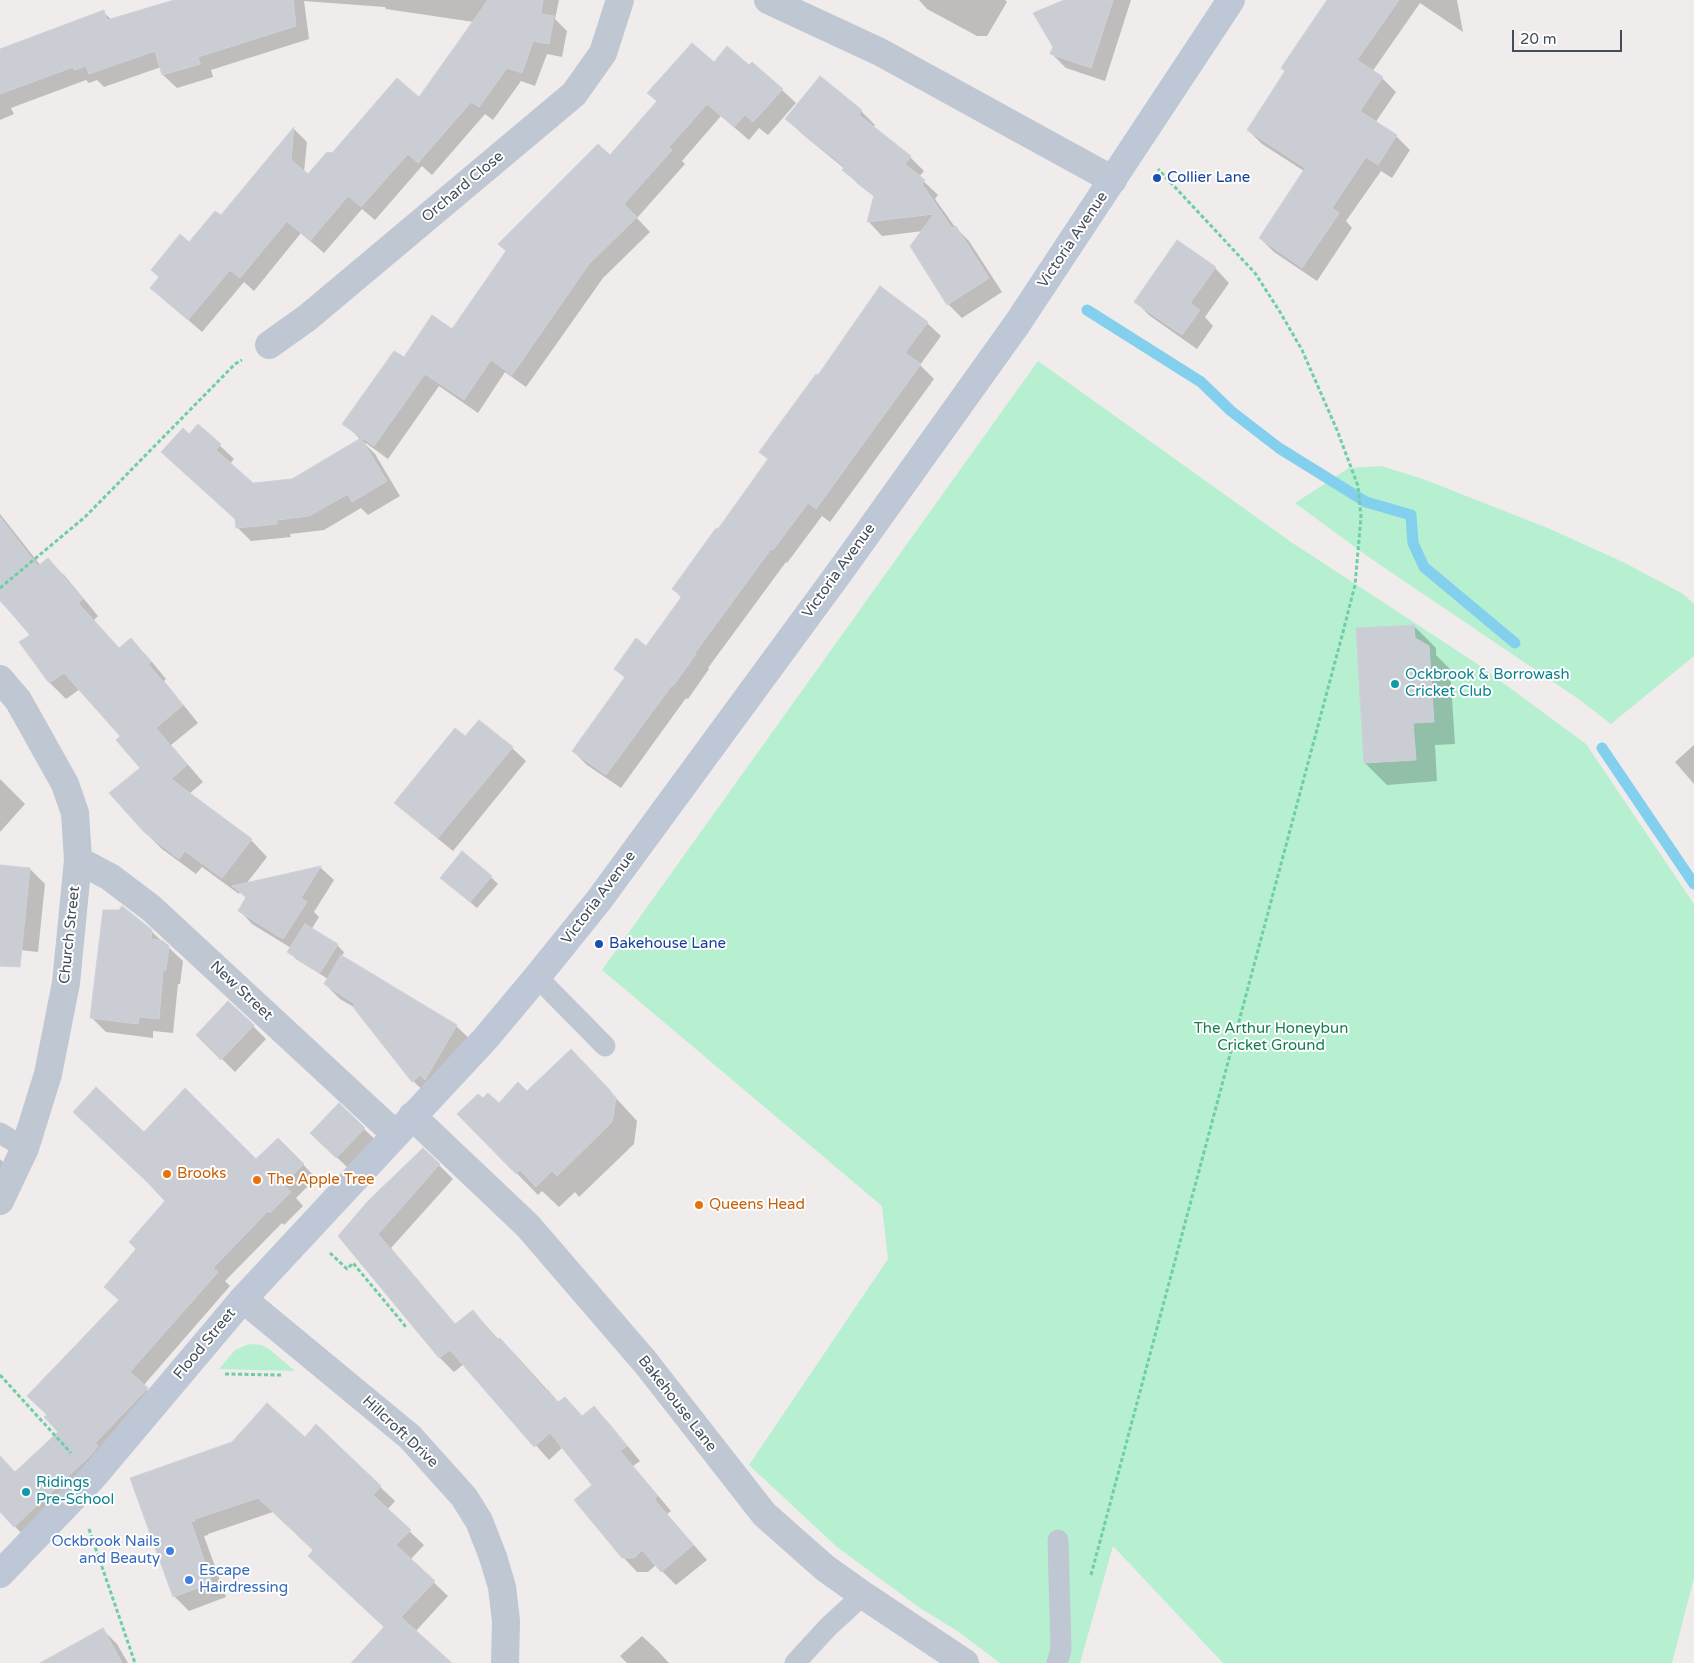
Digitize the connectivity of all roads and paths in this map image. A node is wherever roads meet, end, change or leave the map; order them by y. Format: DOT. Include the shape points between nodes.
graph roads {
  1 [pos="620,0"];
  2 [pos="768,0"];
  3 [pos="1230,0"];
  4 [pos="1136,145"];
  5 [pos="1114,180"];
  6 [pos="269,345"];
  7 [pos="0,588"];
  8 [pos="0,679"];
  9 [pos="78,860"];
  10 [pos="538,977"];
  11 [pos="605,1046"];
  12 [pos="404,1125"];
  13 [pos="0,1133"];
  14 [pos="26,1148"];
  15 [pos="0,1201"];
  16 [pos="306,1230"];
  17 [pos="243,1299"];
  18 [pos="406,1327"];
  19 [pos="180,1373"];
  20 [pos="0,1375"];
  21 [pos="336,1375"];
  22 [pos="85,1486"];
  23 [pos="1058,1540"];
  24 [pos="0,1574"];
  25 [pos="1089,1582"];
  26 [pos="863,1595"];
  27 [pos="135,1663"];
  28 [pos="505,1663"];
  29 [pos="794,1663"];
  30 [pos="965,1663"];
  31 [pos="1057,1663"];
  1 -- 6 [label="street, Orchard Close" via="603,53 574,94 307,318"];
  2 -- 5 [label="street" via="880,52"];
  3 -- 4 [label="street, Victoria Avenue"];
  4 -- 5 [label="street, Victoria Avenue"];
  4 -- 25 [label="path" via="1255,273 1280,312 1302,350 1337,430 1358,486 1361,517 1355,585 1343,632"];
  5 -- 10 [label="street, Victoria Avenue" via="1017,324 844,566 599,900"];
  6 -- 7 [label="path" via="235,364 85,517"];
  8 -- 9 [label="street, Church Street" via="18,700 65,784 76,813"];
  9 -- 12 [label="street, New Street" via="110,877 151,908"];
  9 -- 14 [label="street, Church Street" via="66,983 48,1074"];
  10 -- 11 [label="lane"];
  10 -- 12 [label="street, Victoria Avenue"];
  12 -- 16 [label="street, Flood Street"];
  12 -- 26 [label="street, Bakehouse Lane" via="528,1226 646,1364 764,1514 825,1568"];
  13 -- 14 [label="lane"];
  14 -- 15 [label="street, Church Street"];
  16 -- 17 [label="street, Flood Street"];
  16 -- 18 [label="path" via="346,1269 353,1263"];
  17 -- 19 [label="street, Flood Street"];
  17 -- 21 [label="street, Hillcroft Drive"];
  19 -- 21 [label="path"];
  19 -- 22 [label="street, Flood Street"];
  20 -- 22 [label="path"];
  21 -- 28 [label="street, Hillcroft Drive" via="410,1437 464,1496 474,1513 493,1556 502,1587 506,1621"];
  22 -- 24 [label="street, Flood Street"];
  22 -- 27 [label="path" via="101,1562"];
  23 -- 31 [label="lane" via="1061,1650"];
  26 -- 29 [label="lane"];
  26 -- 30 [label="street, Bakehouse Lane"];
}
